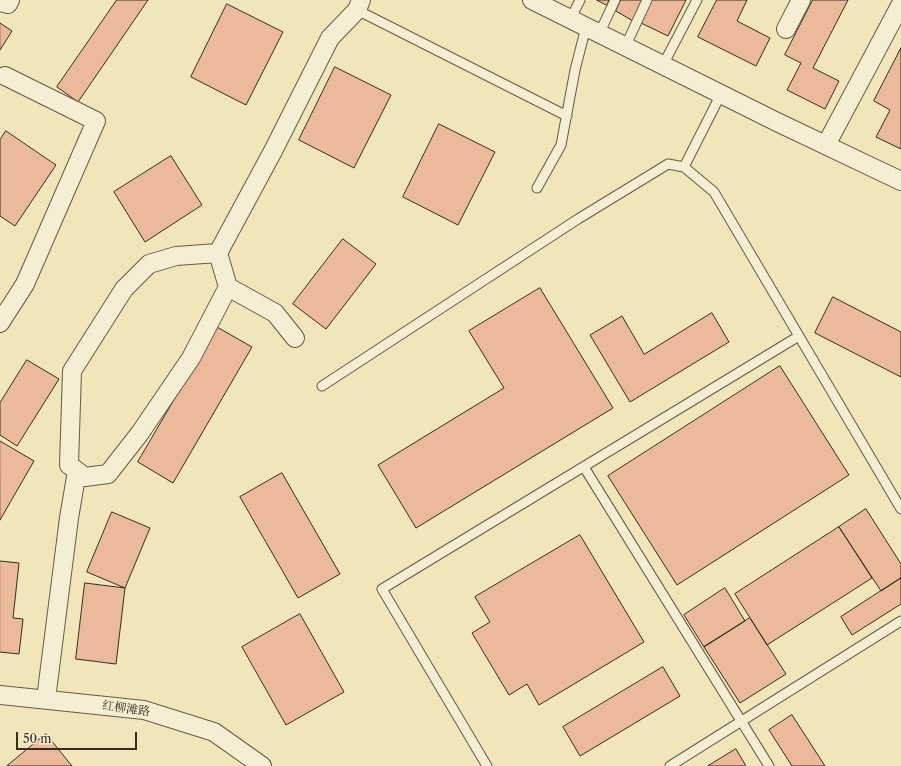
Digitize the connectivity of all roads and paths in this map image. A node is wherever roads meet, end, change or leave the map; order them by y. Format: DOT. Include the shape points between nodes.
graph roads {
  1 [pos="10,0"];
  2 [pos="580,0"];
  3 [pos="615,0"];
  4 [pos="647,0"];
  5 [pos="698,0"];
  6 [pos="801,0"];
  7 [pos="0,2"];
  8 [pos="543,3"];
  9 [pos="901,4"];
  10 [pos="359,5"];
  11 [pos="585,27"];
  12 [pos="786,29"];
  13 [pos="625,47"];
  14 [pos="663,65"];
  15 [pos="5,76"];
  16 [pos="721,94"];
  17 [pos="567,116"];
  18 [pos="826,145"];
  19 [pos="684,167"];
  20 [pos="901,181"];
  21 [pos="537,188"];
  22 [pos="218,253"];
  23 [pos="228,287"];
  24 [pos="0,323"];
  25 [pos="799,336"];
  26 [pos="295,338"];
  27 [pos="322,386"];
  28 [pos="584,466"];
  29 [pos="77,471"];
  30 [pos="901,509"];
  31 [pos="901,621"];
  32 [pos="0,695"];
  33 [pos="46,699"];
  34 [pos="741,722"];
  35 [pos="262,766"];
  36 [pos="487,766"];
  37 [pos="670,766"];
  38 [pos="769,766"];
  1 -- 7 [label="street" via="8,4"];
  2 -- 11 [label="lane"];
  3 -- 11 [label="lane"];
  4 -- 13 [label="lane"];
  5 -- 14 [label="lane"];
  6 -- 12 [label="street"];
  8 -- 11 [label="street"];
  9 -- 18 [label="street"];
  10 -- 17 [label="lane"];
  10 -- 22 [label="street" via="330,38"];
  11 -- 13 [label="street"];
  11 -- 17 [label="lane"];
  13 -- 14 [label="street"];
  14 -- 16 [label="street"];
  15 -- 24 [label="street" via="96,122 25,284"];
  16 -- 18 [label="street"];
  16 -- 19 [label="lane"];
  17 -- 21 [label="lane" via="561,145"];
  18 -- 20 [label="street"];
  19 -- 25 [label="lane" via="714,192"];
  19 -- 27 [label="lane" via="668,164 571,223"];
  22 -- 23 [label="street"];
  22 -- 29 [label="street" via="176,256 149,264 124,289 72,371 69,465"];
  23 -- 26 [label="street" via="275,313"];
  23 -- 29 [label="street" via="191,358 140,433 108,474 85,477"];
  25 -- 28 [label="lane"];
  25 -- 30 [label="lane"];
  28 -- 34 [label="lane"];
  28 -- 36 [label="lane" via="382,589"];
  29 -- 33 [label="street"];
  31 -- 34 [label="lane"];
  32 -- 33 [label="street, 红柳滩路"];
  33 -- 35 [label="street, 红柳滩路" via="144,710 214,732"];
  34 -- 37 [label="lane"];
  34 -- 38 [label="lane"];
}
